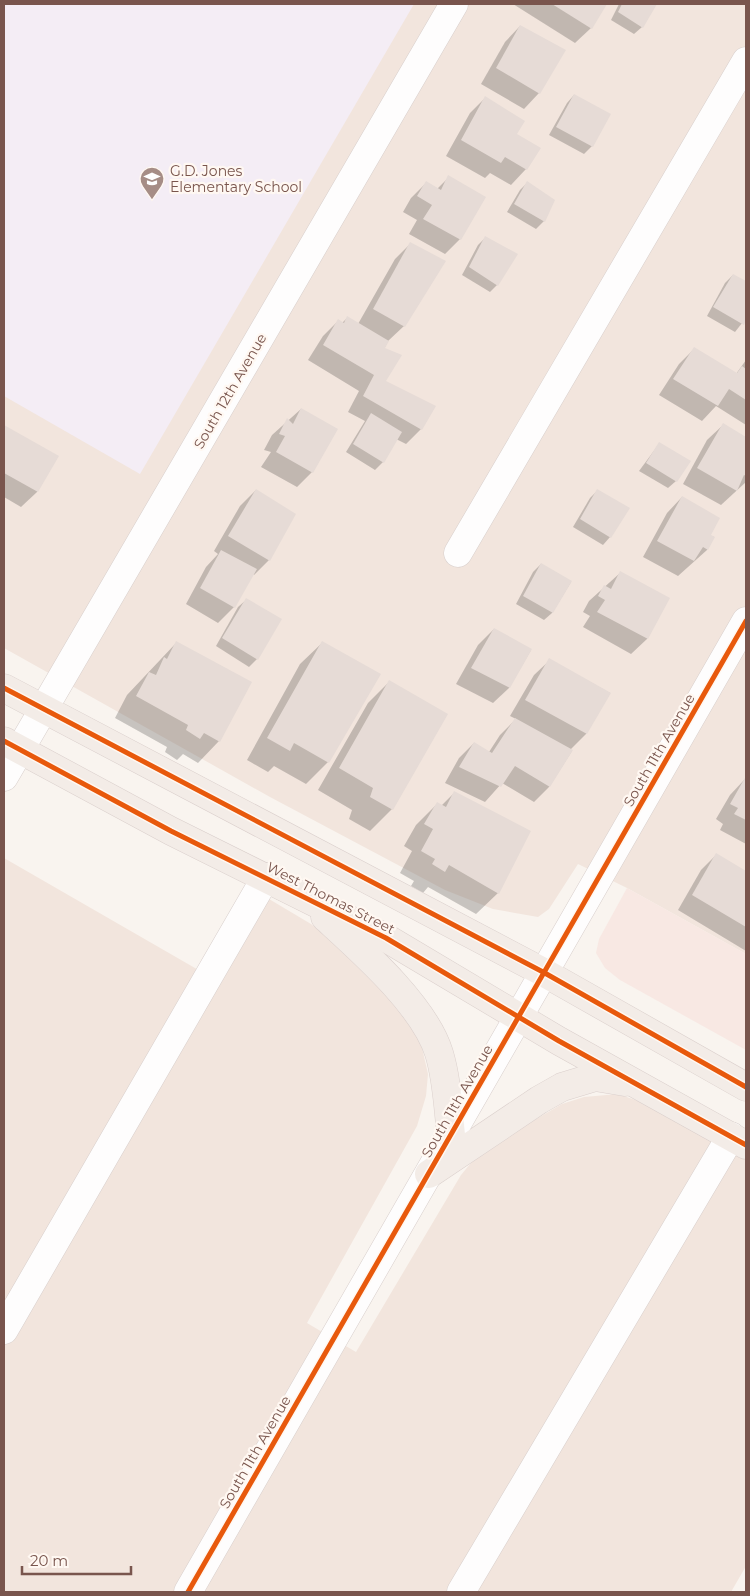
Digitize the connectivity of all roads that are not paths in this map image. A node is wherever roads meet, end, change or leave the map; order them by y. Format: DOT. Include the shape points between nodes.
graph roads {
  1 [pos="454,4"];
  2 [pos="746,61"];
  3 [pos="458,553"];
  4 [pos="746,621"];
  5 [pos="4,688"];
  6 [pos="42,710"];
  7 [pos="12,746"];
  8 [pos="4,777"];
  9 [pos="266,877"];
  10 [pos="300,894"];
  11 [pos="544,972"];
  12 [pos="518,1017"];
  13 [pos="634,1084"];
  14 [pos="746,1086"];
  15 [pos="451,1136"];
  16 [pos="738,1141"];
  17 [pos="429,1174"];
  18 [pos="4,1330"];
  19 [pos="188,1592"];
  20 [pos="461,1592"];
  1 -- 6 [label="street, South 12th Avenue"];
  2 -- 3 [label="street"];
  4 -- 11 [label="street, South 11th Avenue"];
  5 -- 6 [label="main road"];
  6 -- 7 [label="street, South 12th Avenue"];
  6 -- 11 [label="main road"];
  7 -- 8 [label="street, South 12th Avenue"];
  7 -- 9 [label="main road, West Thomas Street" via="171,831"];
  9 -- 10 [label="main road, West Thomas Street"];
  9 -- 18 [label="street"];
  10 -- 12 [label="main road, West Thomas Street" via="386,938"];
  10 -- 15 [label="main road" via="382,972 425,1024 442,1063"];
  11 -- 12 [label="street, South 11th Avenue"];
  11 -- 14 [label="main road"];
  12 -- 13 [label="main road, West Thomas Street"];
  12 -- 15 [label="street, South 11th Avenue"];
  13 -- 16 [label="main road, West Thomas Street"];
  13 -- 17 [label="main road" via="595,1077 562,1087"];
  15 -- 17 [label="street, South 11th Avenue"];
  16 -- 20 [label="street"];
  17 -- 19 [label="street, South 11th Avenue"];
}
